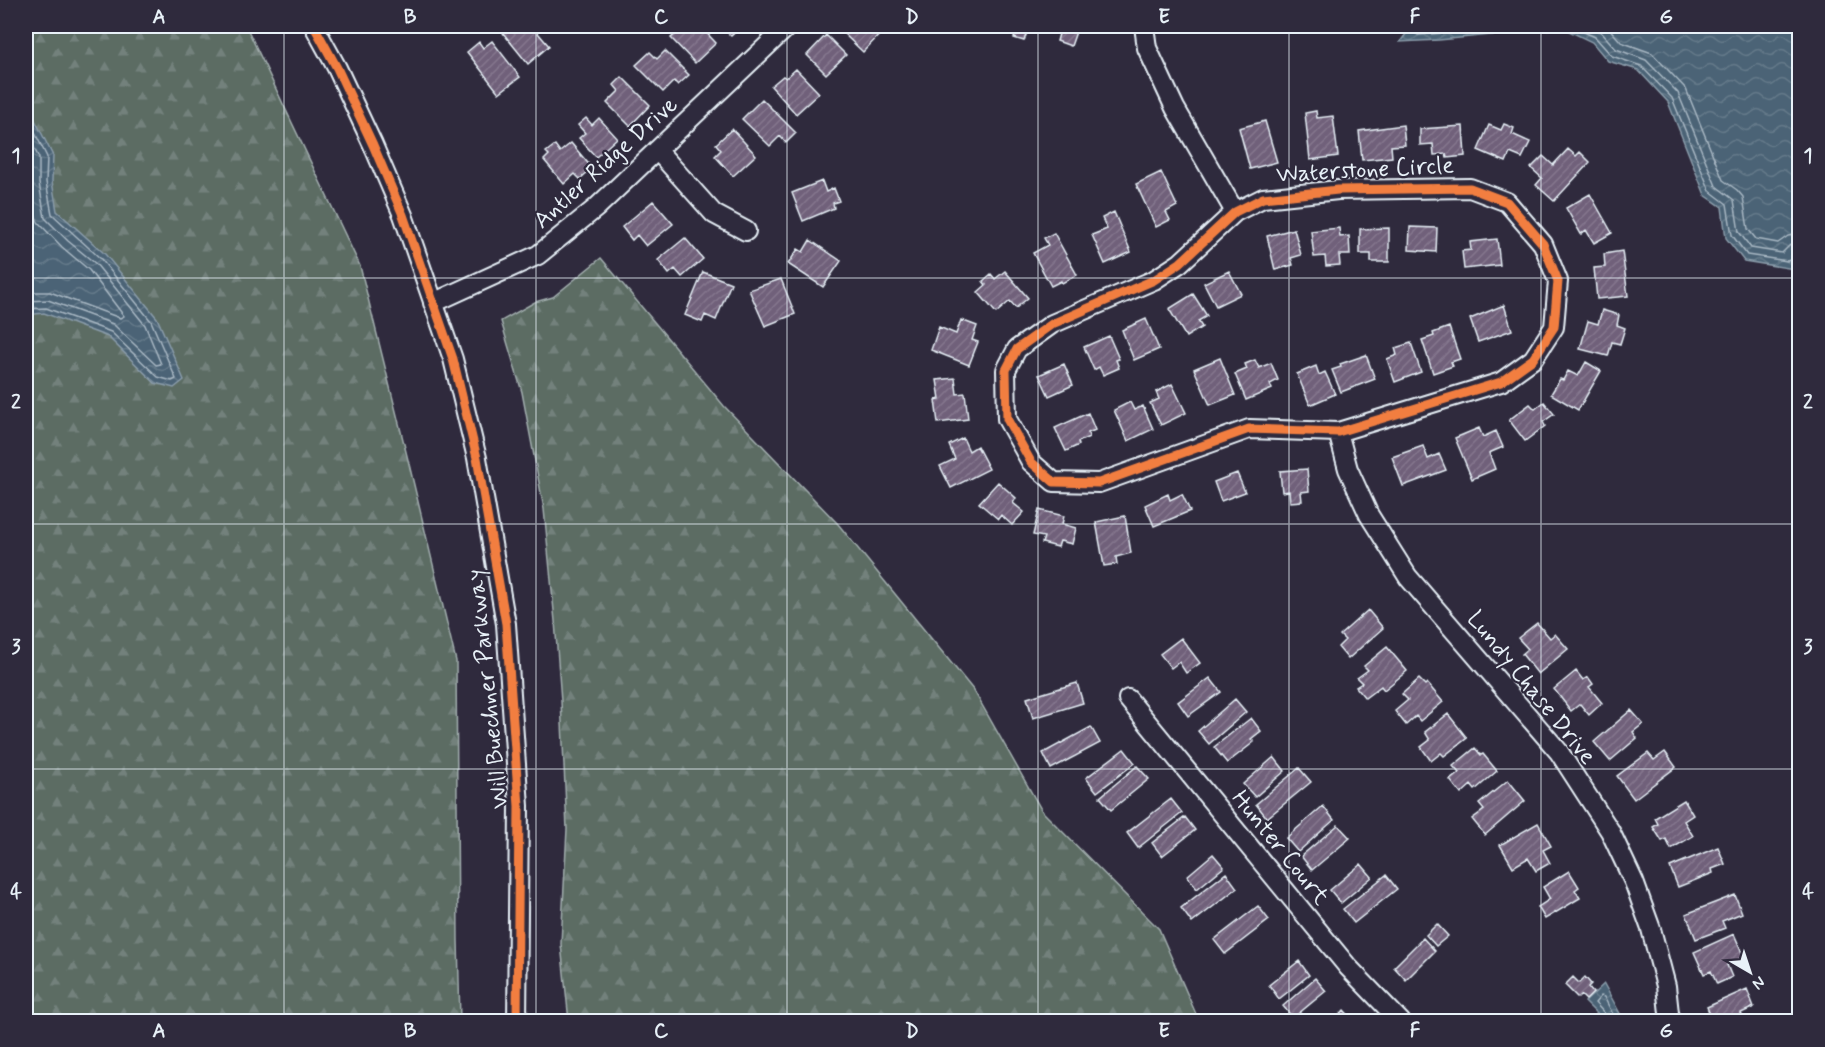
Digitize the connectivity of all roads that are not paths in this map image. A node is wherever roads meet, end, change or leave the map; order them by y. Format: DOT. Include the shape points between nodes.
graph roads {
  1 [pos="314,26"];
  2 [pos="788,26"];
  3 [pos="1144,26"];
  4 [pos="657,150"];
  5 [pos="1234,212"];
  6 [pos="746,231"];
  7 [pos="434,303"];
  8 [pos="1338,432"];
  9 [pos="1128,699"];
  10 [pos="517,1022"];
  11 [pos="1401,1022"];
  12 [pos="1670,1022"];
  1 -- 7 [label="street, Will Buechner Parkway" via="373,145"];
  2 -- 4 [label="street, Antler Ridge Drive"];
  3 -- 5 [label="street" via="1147,48 1174,108"];
  4 -- 6 [label="street" via="714,214"];
  4 -- 7 [label="street, Antler Ridge Drive" via="596,208 538,255"];
  5 -- 8 [label="street, Waterstone Circle" via="1263,198 1470,188 1507,202 1543,244 1557,282 1554,327 1533,359 1500,382"];
  5 -- 8 [label="street, Waterstone Circle" via="1180,263 1154,280 1053,324 1017,349 1006,370 1007,419 1031,462 1054,482 1099,483 1249,429"];
  7 -- 10 [label="street, Will Buechner Parkway" via="453,359 477,458 506,624 519,806"];
  8 -- 12 [label="street, Lundy Chase Drive" via="1348,469 1369,515 1408,577 1559,752 1610,831 1651,928 1666,986"];
  9 -- 11 [label="street, Hunter Court" via="1348,967"];
}
